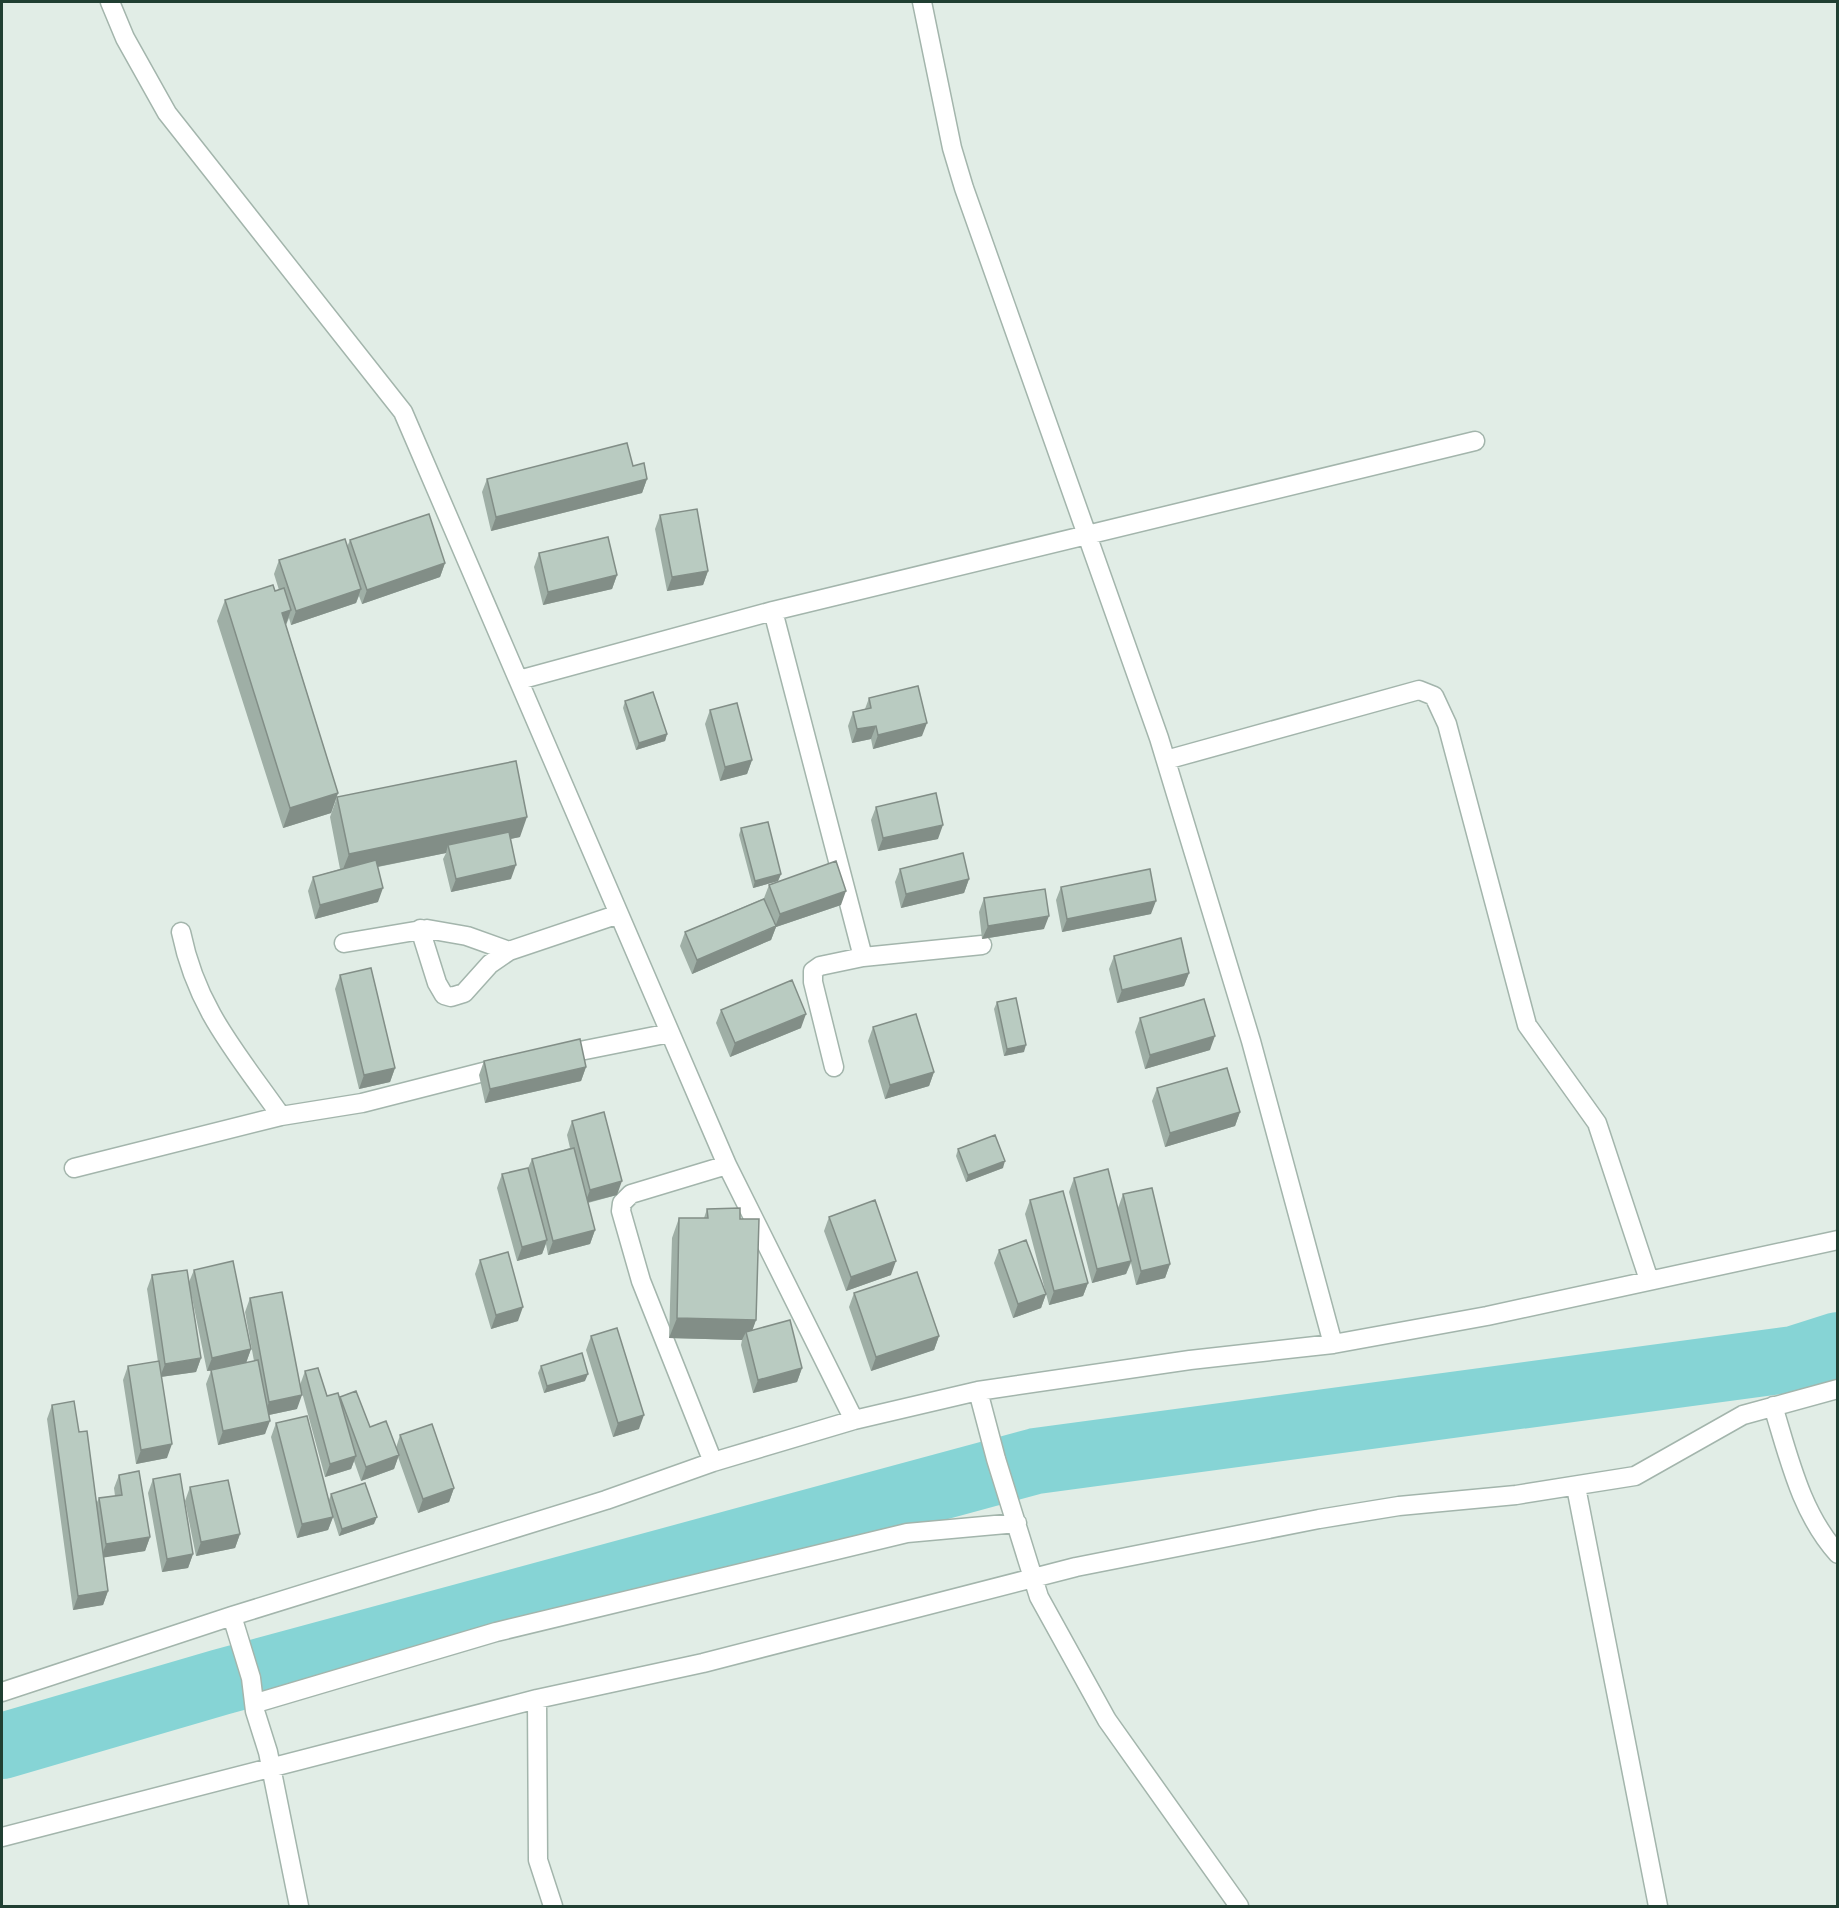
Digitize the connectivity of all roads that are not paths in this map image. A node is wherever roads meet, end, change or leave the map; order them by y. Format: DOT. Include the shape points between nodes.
graph roads {
  1 [pos="110,2"];
  2 [pos="922,2"];
  3 [pos="1475,441"];
  4 [pos="1088,533"];
  5 [pos="773,611"];
  6 [pos="523,679"];
  7 [pos="1166,760"];
  8 [pos="619,914"];
  9 [pos="420,929"];
  10 [pos="181,932"];
  11 [pos="344,943"];
  12 [pos="982,945"];
  13 [pos="509,951"];
  14 [pos="863,957"];
  15 [pos="670,1033"];
  16 [pos="542,1059"];
  17 [pos="520,1064"];
  18 [pos="834,1067"];
  19 [pos="281,1116"];
  20 [pos="727,1165"];
  21 [pos="74,1168"];
  22 [pos="1838,1240"];
  23 [pos="1649,1280"];
  24 [pos="1333,1344"];
  25 [pos="1838,1389"];
  26 [pos="978,1391"];
  27 [pos="1773,1406"];
  28 [pos="854,1420"];
  29 [pos="713,1462"];
  30 [pos="1576,1487"];
  31 [pos="1014,1515"];
  32 [pos="1838,1554"];
  33 [pos="1033,1573"];
  34 [pos="234,1624"];
  35 [pos="2,1692"];
  36 [pos="537,1699"];
  37 [pos="256,1707"];
  38 [pos="269,1761"];
  39 [pos="2,1837"];
  40 [pos="299,1906"];
  41 [pos="553,1906"];
  42 [pos="1239,1906"];
  43 [pos="1658,1906"];
  1 -- 6 [label="street" via="125,38 167,113 403,412"];
  2 -- 4 [label="street" via="964,188"];
  3 -- 4 [label="street"];
  4 -- 5 [label="street"];
  4 -- 7 [label="street"];
  5 -- 6 [label="street"];
  5 -- 14 [label="street"];
  6 -- 8 [label="street"];
  7 -- 23 [label="street" via="1419,690 1434,696 1447,724 1527,1025 1597,1123"];
  7 -- 24 [label="street" via="1251,1041"];
  8 -- 13 [label="street"];
  8 -- 15 [label="street"];
  9 -- 11 [label="street"];
  9 -- 13 [label="street" via="467,936"];
  9 -- 13 [label="street" via="437,983 444,995 451,997 464,993 490,964"];
  10 -- 19 [label="street" via="202,1001"];
  12 -- 14 [label="street"];
  14 -- 18 [label="street" via="813,971"];
  15 -- 16 [label="street"];
  15 -- 20 [label="street"];
  17 -- 19 [label="street" via="362,1103"];
  19 -- 21 [label="street"];
  20 -- 28 [label="street"];
  20 -- 29 [label="street" via="631,1194 622,1203 621,1211 641,1281"];
  22 -- 23 [label="street"];
  23 -- 24 [label="street" via="1488,1316"];
  24 -- 26 [label="street"];
  25 -- 27 [label="street"];
  26 -- 28 [label="street"];
  26 -- 31 [label="street"];
  27 -- 30 [label="street" via="1743,1415 1635,1476"];
  27 -- 32 [label="street" via="1801,1495 1821,1535"];
  28 -- 29 [label="street"];
  29 -- 34 [label="street"];
  30 -- 33 [label="street" via="1399,1506"];
  30 -- 43 [label="street"];
  31 -- 33 [label="street"];
  31 -- 37 [label="street" via="896,1535 496,1632"];
  33 -- 36 [label="street" via="1013,1582 703,1662"];
  33 -- 42 [label="street" via="1039,1597 1107,1720"];
  34 -- 35 [label="street"];
  34 -- 37 [label="street"];
  36 -- 38 [label="street"];
  36 -- 41 [label="street" via="537,1860"];
  37 -- 38 [label="street"];
  38 -- 39 [label="street"];
  38 -- 40 [label="street"];
}
